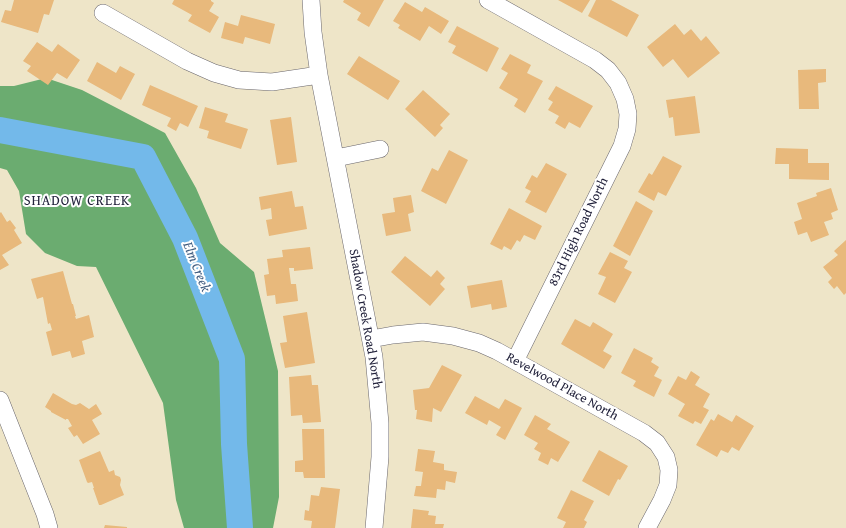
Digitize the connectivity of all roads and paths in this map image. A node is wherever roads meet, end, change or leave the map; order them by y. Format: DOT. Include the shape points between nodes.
graph roads {
  1 [pos="311,0"];
  2 [pos="488,0"];
  3 [pos="103,13"];
  4 [pos="319,75"];
  5 [pos="380,149"];
  6 [pos="336,158"];
  7 [pos="371,339"];
  8 [pos="515,361"];
  9 [pos="0,400"];
  10 [pos="49,528"];
  11 [pos="374,528"];
  12 [pos="647,528"];
  1 -- 4 [label="street, Shadow Creek Road North"];
  2 -- 8 [label="street, 83rd High Road North" via="595,60 608,70 618,83 628,114 622,146"];
  3 -- 4 [label="street" via="187,61 214,73 239,80 272,82"];
  4 -- 6 [label="street, Shadow Creek Road North"];
  5 -- 6 [label="street"];
  6 -- 7 [label="street, Shadow Creek Road North"];
  7 -- 8 [label="street, Revelwood Place North" via="423,332 453,336 497,350"];
  7 -- 11 [label="street, Shadow Creek Road North" via="380,423"];
  8 -- 12 [label="street, Revelwood Place North" via="644,433 657,443 666,457 669,470 668,485"];
  9 -- 10 [label="street"];
}
